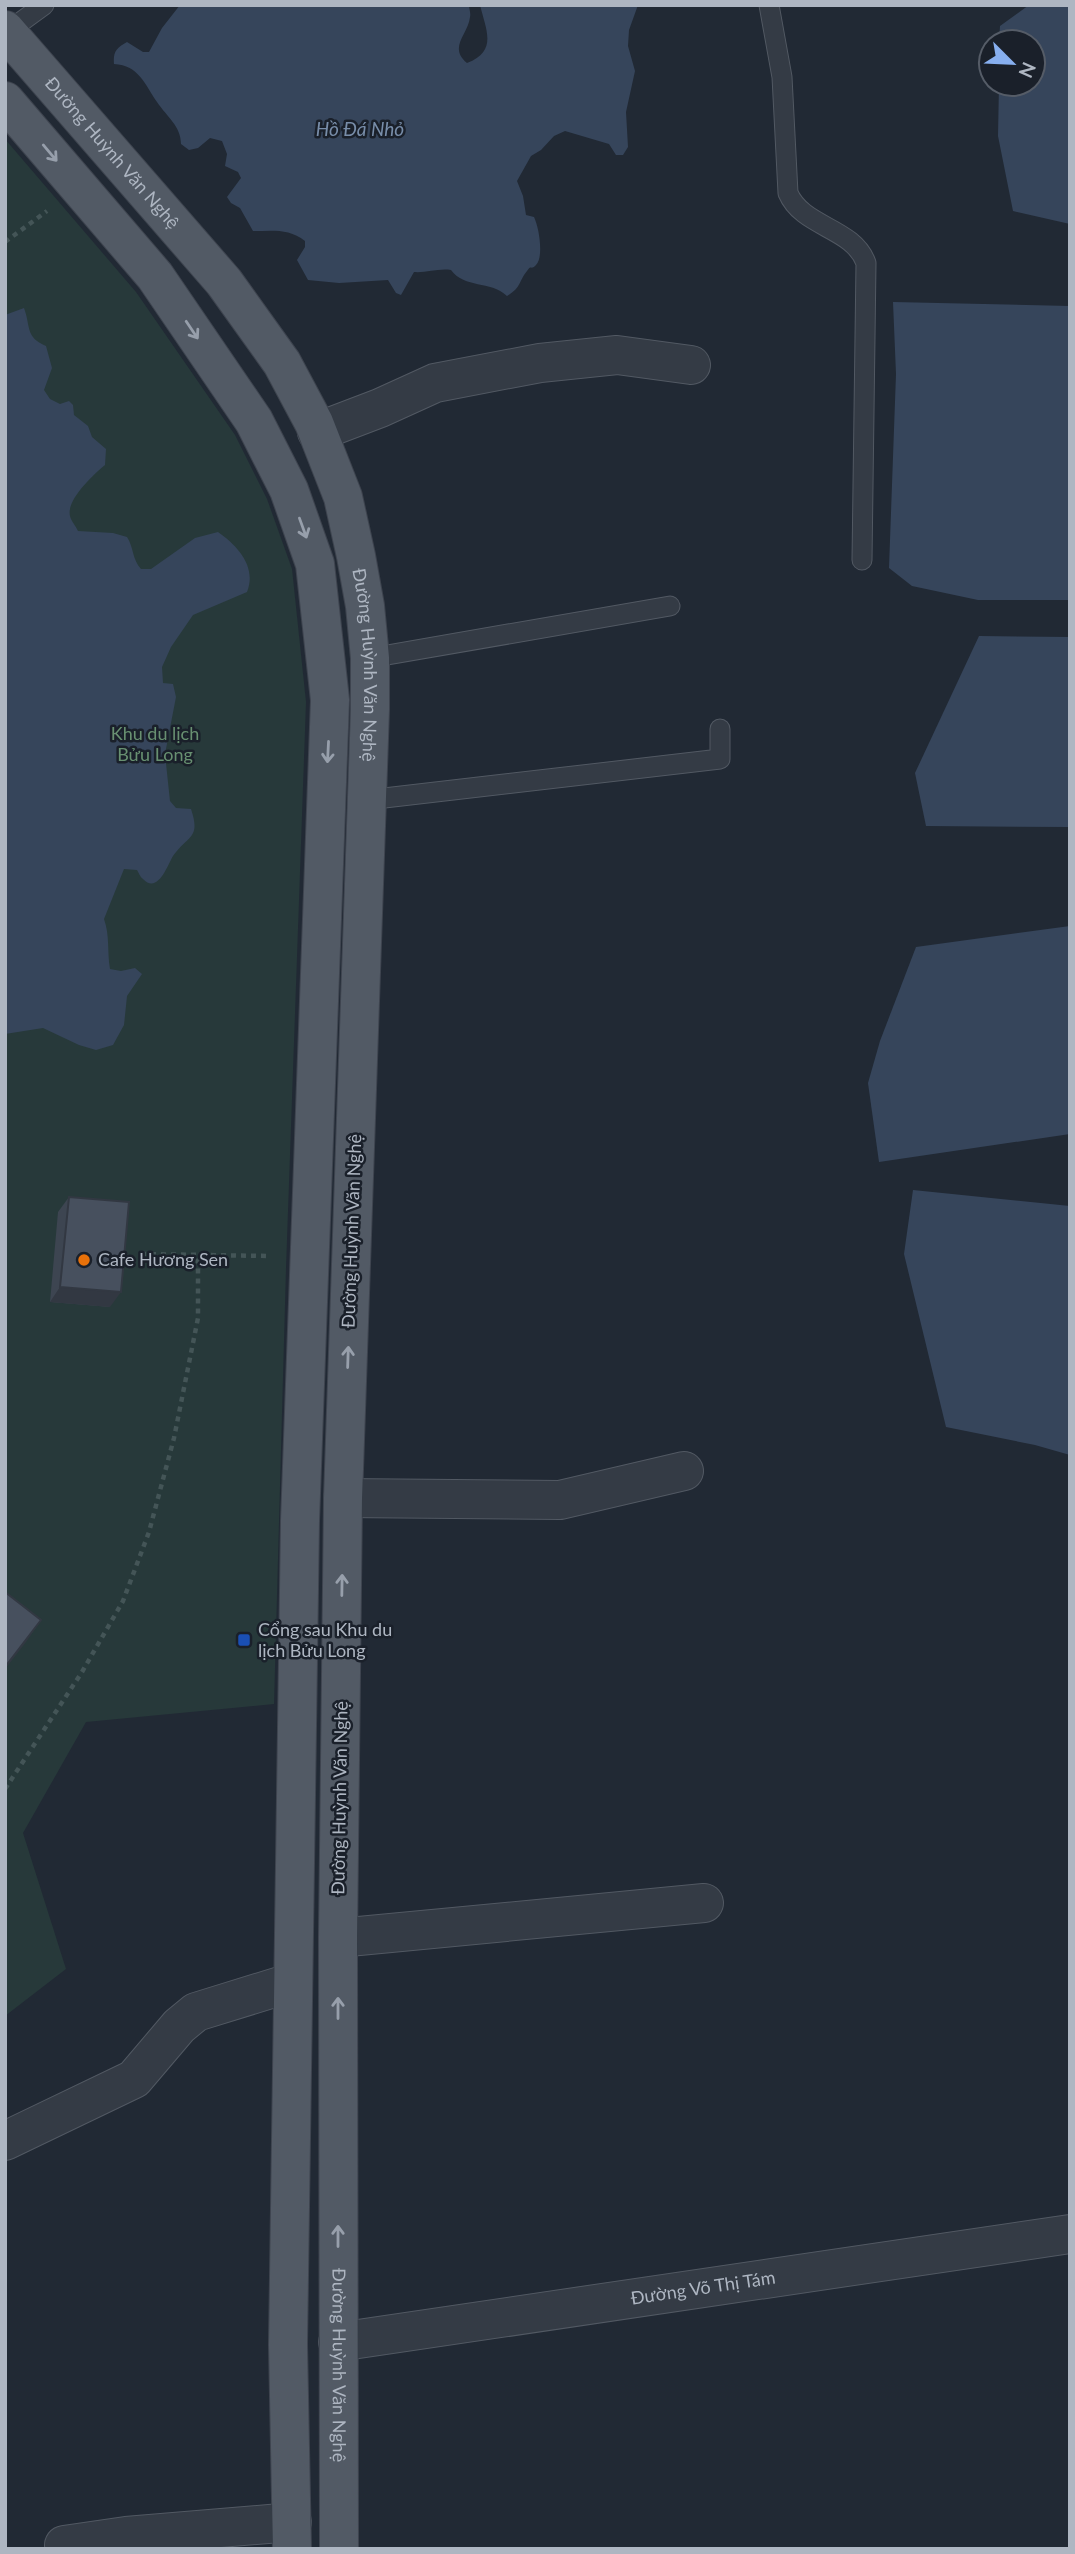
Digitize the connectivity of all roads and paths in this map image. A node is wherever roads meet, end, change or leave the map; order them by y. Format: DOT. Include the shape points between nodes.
graph roads {
  1 [pos="44,5"];
  2 [pos="769,5"];
  3 [pos="6,31"];
  4 [pos="5,102"];
  5 [pos="79,188"];
  6 [pos="5,242"];
  7 [pos="691,365"];
  8 [pos="317,432"];
  9 [pos="862,559"];
  10 [pos="670,606"];
  11 [pos="370,658"];
  12 [pos="720,729"];
  13 [pos="367,800"];
  14 [pos="141,1254"];
  15 [pos="198,1255"];
  16 [pos="310,1256"];
  17 [pos="684,1471"];
  18 [pos="343,1499"];
  19 [pos="5,1789"];
  20 [pos="704,1903"];
  21 [pos="338,1938"];
  22 [pos="293,1982"];
  23 [pos="5,2141"];
  24 [pos="1070,2234"];
  25 [pos="338,2342"];
  26 [pos="288,2345"];
  27 [pos="292,2535"];
  28 [pos="64,2545"];
  29 [pos="339,2549"];
  1 -- 3 [label="lane"];
  2 -- 9 [label="lane" via="782,76 788,193 793,205 852,241 866,263"];
  3 -- 8 [label="main road, Đường Huỳnh Văn Nghệ" via="224,282 282,363"];
  4 -- 5 [label="main road, Đường Huỳnh Văn Nghệ, one-way"];
  5 -- 6 [label="path"];
  5 -- 16 [label="main road, Đường Huỳnh Văn Nghệ, one-way" via="155,276 254,421 289,490 315,564 330,700"];
  7 -- 8 [label="street" via="617,355 540,363 435,383"];
  8 -- 11 [label="main road, Đường Huỳnh Văn Nghệ" via="343,497 365,606"];
  10 -- 11 [label="lane"];
  11 -- 13 [label="main road, Đường Huỳnh Văn Nghệ"];
  12 -- 13 [label="lane" via="720,759"];
  18 -- 13 [label="main road, Đường Huỳnh Văn Nghệ, one-way"];
  14 -- 15 [label="path"];
  15 -- 16 [label="path"];
  15 -- 19 [label="path" via="198,1318 149,1532 123,1601"];
  16 -- 22 [label="main road, Đường Huỳnh Văn Nghệ"];
  17 -- 18 [label="street" via="560,1500"];
  21 -- 18 [label="main road, Đường Huỳnh Văn Nghệ, one-way"];
  20 -- 21 [label="street"];
  25 -- 21 [label="main road, Đường Huỳnh Văn Nghệ, one-way"];
  22 -- 23 [label="street" via="196,2012 134,2079"];
  22 -- 26 [label="main road, Đường Huỳnh Văn Nghệ"];
  24 -- 25 [label="street, Đường Võ Thị Tám"];
  25 -- 26 [label="main road"];
  25 -- 29 [label="main road, Đường Huỳnh Văn Nghệ"];
  26 -- 27 [label="main road, Đường Huỳnh Văn Nghệ"];
  27 -- 28 [label="street" via="126,2536"];
}
